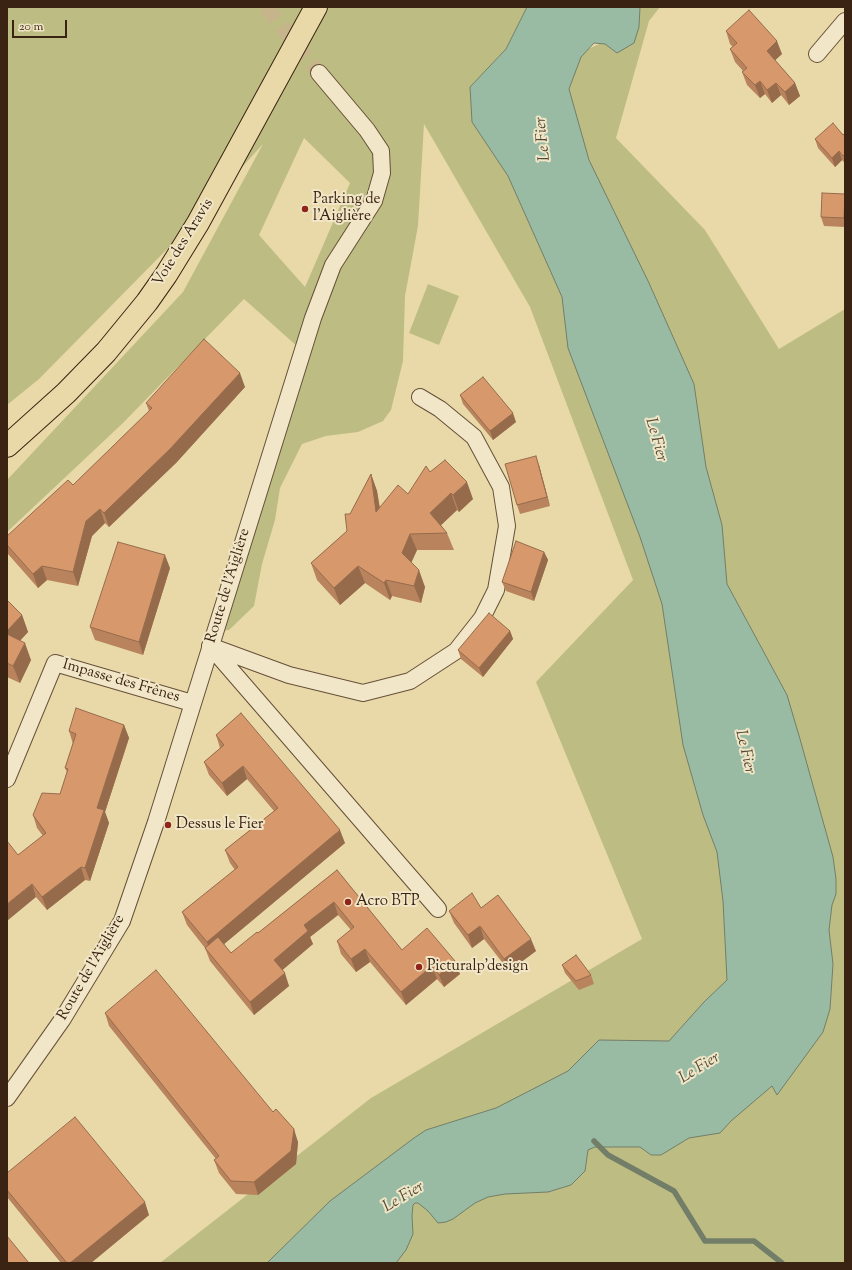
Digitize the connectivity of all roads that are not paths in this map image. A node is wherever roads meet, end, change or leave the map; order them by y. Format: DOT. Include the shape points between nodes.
graph roads {
  1 [pos="316,7"];
  2 [pos="845,20"];
  3 [pos="817,54"];
  4 [pos="319,73"];
  5 [pos="420,397"];
  6 [pos="7,446"];
  7 [pos="210,646"];
  8 [pos="192,703"];
  9 [pos="7,779"];
  10 [pos="438,909"];
  11 [pos="7,1098"];
  1 -- 6 [label="highway, Voie des Aravis" via="198,223 166,275 101,357 61,398"];
  2 -- 3 [label="street"];
  4 -- 7 [label="street, Route de l'Aiglière" via="367,130 381,151 382,173 374,201 333,265 313,318"];
  5 -- 7 [label="street" via="440,408 474,437 501,487 507,526 496,590 482,618 456,651 410,681 363,693 289,675"];
  7 -- 8 [label="street, Route de l'Aiglière"];
  7 -- 10 [label="street"];
  8 -- 9 [label="street, Impasse des Frênes" via="55,663"];
  8 -- 11 [label="street, Route de l'Aiglière" via="156,822 122,921 62,1020"];
}
